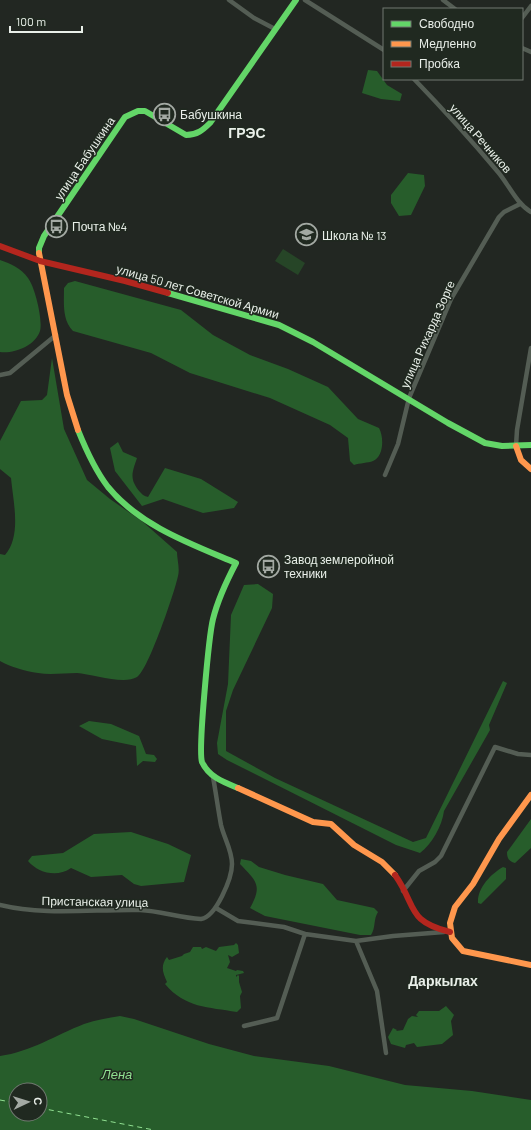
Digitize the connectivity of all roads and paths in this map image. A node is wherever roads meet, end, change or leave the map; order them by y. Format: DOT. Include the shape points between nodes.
graph roads {
  1 [pos="229,0"];
  2 [pos="296,0"];
  3 [pos="305,0"];
  4 [pos="443,0"];
  5 [pos="531,6"];
  6 [pos="454,8"];
  7 [pos="523,17"];
  8 [pos="275,29"];
  9 [pos="383,49"];
  10 [pos="415,80"];
  11 [pos="520,204"];
  12 [pos="531,212"];
  13 [pos="0,246"];
  14 [pos="40,261"];
  15 [pos="56,335"];
  16 [pos="531,348"];
  17 [pos="0,375"];
  18 [pos="409,398"];
  19 [pos="531,445"];
  20 [pos="516,446"];
  21 [pos="531,470"];
  22 [pos="385,475"];
  23 [pos="531,755"];
  24 [pos="213,777"];
  25 [pos="531,795"];
  26 [pos="404,891"];
  27 [pos="0,906"];
  28 [pos="216,908"];
  29 [pos="450,932"];
  30 [pos="305,934"];
  31 [pos="356,942"];
  32 [pos="531,965"];
  33 [pos="244,1026"];
  34 [pos="386,1053"];
  1 -- 8 [label="street"];
  2 -- 8 [label="street, улица Бабушкина"];
  3 -- 9 [label="street"];
  4 -- 6 [label="street"];
  5 -- 7 [label="street"];
  8 -- 14 [label="street, улица Бабушкина" via="210,122 200,132 192,136 186,135 145,111 138,110 125,117 44,236 39,248"];
  10 -- 11 [label="street, улица Речников" via="465,134 509,186"];
  11 -- 12 [label="street, улица Речников"];
  11 -- 18 [label="street, улица Рихарда Зорге" via="499,217 461,281"];
  13 -- 14 [label="street, улица 50 лет Советской Армии"];
  14 -- 15 [label="street, улица Бабушкина"];
  14 -- 18 [label="street, улица 50 лет Советской Армии" via="132,283 279,325"];
  15 -- 17 [label="street" via="10,373"];
  15 -- 24 [label="street, улица Бабушкина" via="72,414 101,479 123,503 150,522 236,563 219,596 212,621 201,739 202,761"];
  16 -- 20 [label="street"];
  18 -- 20 [label="street, улица 50 лет Советской Армии" via="485,443"];
  18 -- 22 [label="street, улица Рихарда Зорге" via="398,444"];
  19 -- 20 [label="street, улица 50 лет Советской Армии"];
  20 -- 21 [label="street" via="521,460"];
  23 -- 26 [label="street" via="495,747 441,856 420,871"];
  24 -- 26 [label="street" via="313,822 336,827 356,845 383,861 396,876"];
  24 -- 28 [label="street, Пристанская улица" via="232,863 231,872"];
  25 -- 29 [label="street" via="455,907"];
  26 -- 29 [label="street" via="414,913 421,921 435,929"];
  27 -- 28 [label="street, Пристанская улица" via="48,910 142,910 201,920 209,917"];
  28 -- 30 [label="street" via="238,921 289,928"];
  29 -- 31 [label="street"];
  29 -- 32 [label="street" via="463,951"];
  30 -- 31 [label="street"];
  30 -- 33 [label="street" via="277,1018"];
  31 -- 34 [label="street" via="377,992"];
}
